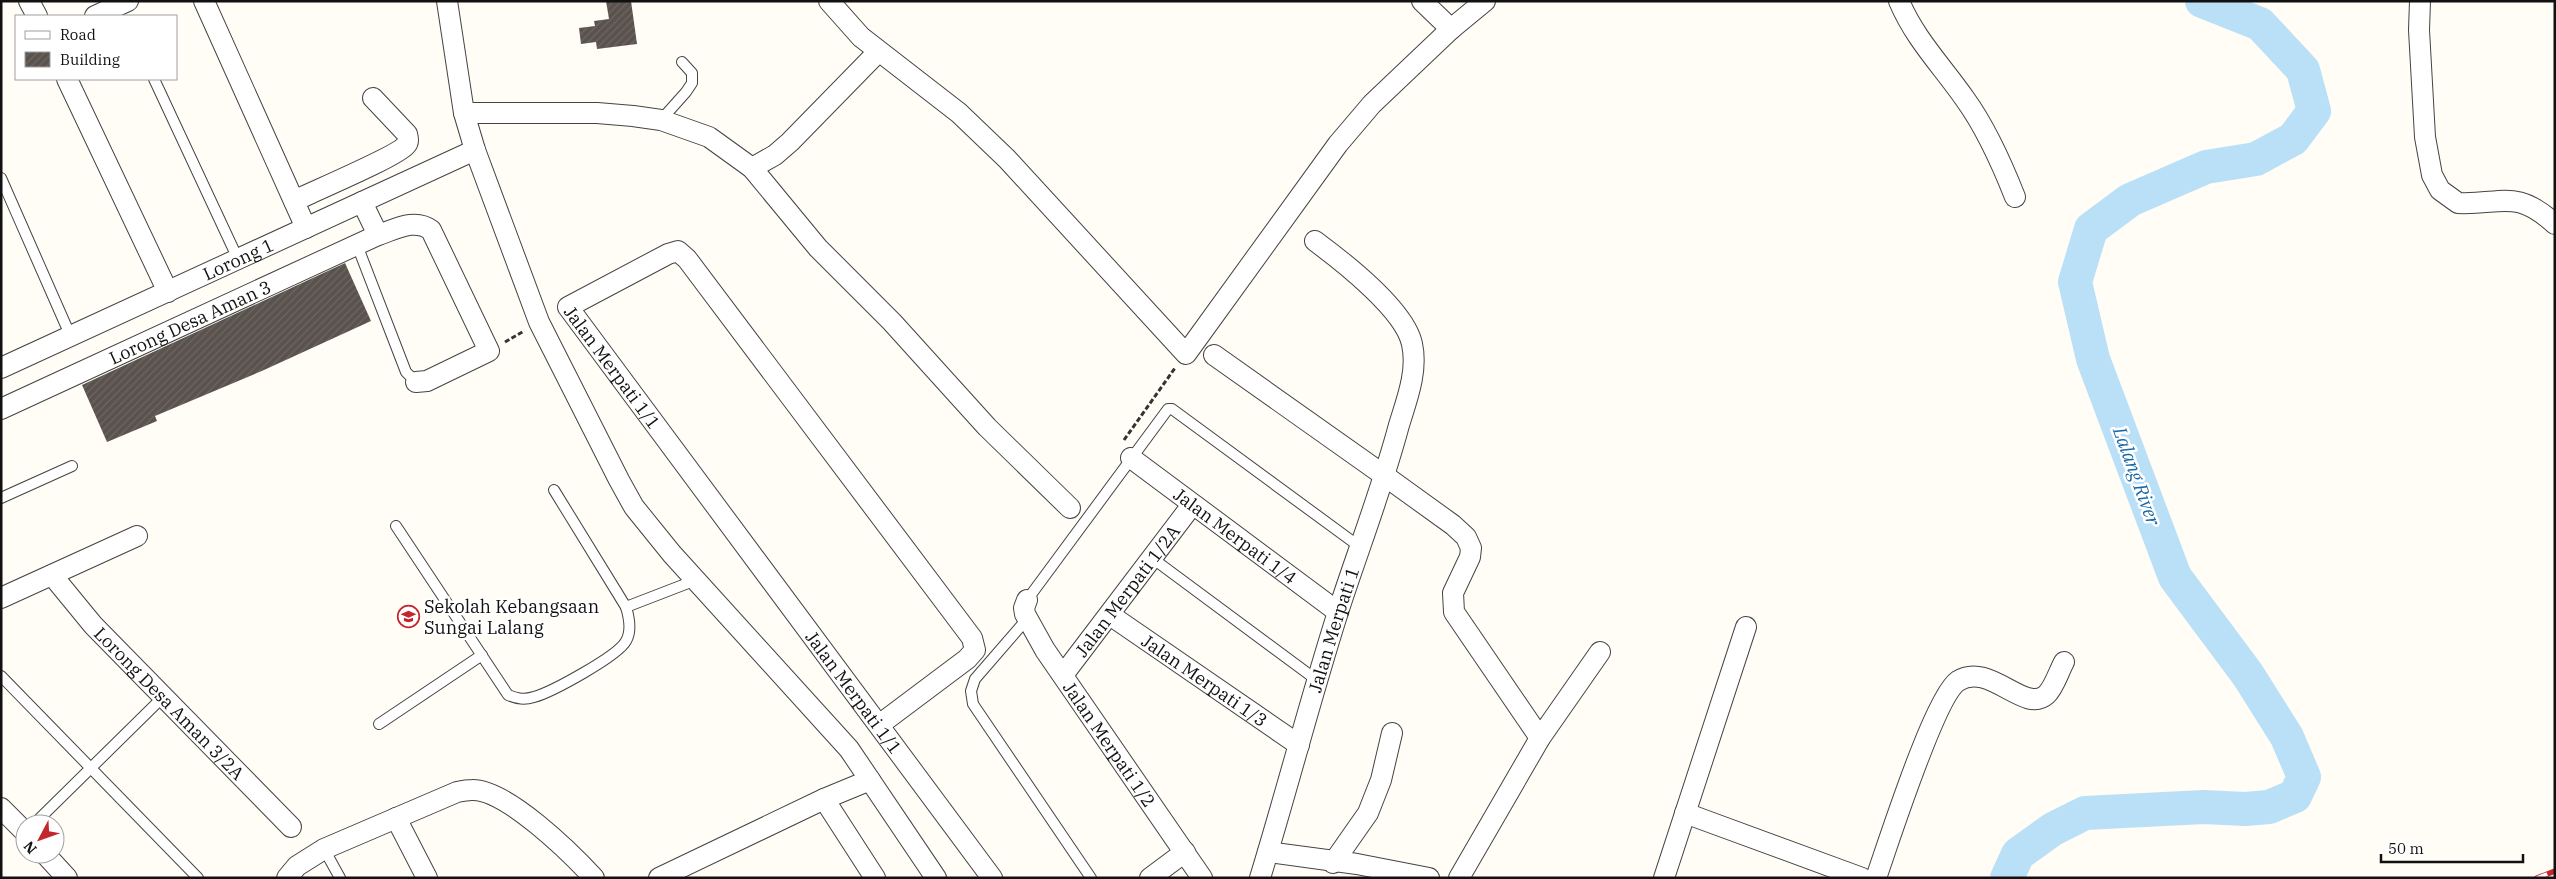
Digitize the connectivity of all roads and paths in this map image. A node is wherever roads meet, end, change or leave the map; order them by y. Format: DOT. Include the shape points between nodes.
graph roads {
  1 [pos="29,1"];
  2 [pos="204,1"];
  3 [pos="447,1"];
  4 [pos="830,1"];
  5 [pos="1422,1"];
  6 [pos="1485,1"];
  7 [pos="1899,1"];
  8 [pos="2420,1"];
  9 [pos="124,8"];
  10 [pos="36,15"];
  11 [pos="99,15"];
  12 [pos="1450,29"];
  13 [pos="878,52"];
  14 [pos="682,62"];
  15 [pos="67,80"];
  16 [pos="154,80"];
  17 [pos="374,98"];
  18 [pos="464,113"];
  19 [pos="661,120"];
  20 [pos="475,150"];
  21 [pos="752,168"];
  22 [pos="1,178"];
  23 [pos="2015,198"];
  24 [pos="294,201"];
  25 [pos="362,202"];
  26 [pos="2555,224"];
  27 [pos="306,228"];
  28 [pos="378,235"];
  29 [pos="1315,241"];
  30 [pos="357,245"];
  31 [pos="238,259"];
  32 [pos="168,292"];
  33 [pos="568,307"];
  34 [pos="539,322"];
  35 [pos="71,336"];
  36 [pos="489,351"];
  37 [pos="1186,354"];
  38 [pos="1214,356"];
  39 [pos="1,368"];
  40 [pos="416,382"];
  41 [pos="1,409"];
  42 [pos="1127,450"];
  43 [pos="72,466"];
  44 [pos="1385,476"];
  45 [pos="554,490"];
  46 [pos="1,498"];
  47 [pos="1192,505"];
  48 [pos="1070,508"];
  49 [pos="396,526"];
  50 [pos="137,536"];
  51 [pos="1360,547"];
  52 [pos="1152,558"];
  53 [pos="52,575"];
  54 [pos="696,580"];
  55 [pos="1,598"];
  56 [pos="626,606"];
  57 [pos="1026,609"];
  58 [pos="1338,612"];
  59 [pos="1110,615"];
  60 [pos="1746,627"];
  61 [pos="1600,652"];
  62 [pos="482,655"];
  63 [pos="2064,662"];
  64 [pos="1063,674"];
  65 [pos="1,676"];
  66 [pos="1318,681"];
  67 [pos="164,696"];
  68 [pos="379,724"];
  69 [pos="879,725"];
  70 [pos="1392,733"];
  71 [pos="1540,738"];
  72 [pos="1299,745"];
  73 [pos="90,768"];
  74 [pos="870,780"];
  75 [pos="824,799"];
  76 [pos="1,808"];
  77 [pos="1684,813"];
  78 [pos="44,814"];
  79 [pos="396,818"];
  80 [pos="15,822"];
  81 [pos="291,826"];
  82 [pos="324,849"];
  83 [pos="1185,852"];
  84 [pos="1268,852"];
  85 [pos="1333,863"];
  86 [pos="54,864"];
  87 [pos="67,878"];
  88 [pos="198,878"];
  89 [pos="287,878"];
  90 [pos="340,878"];
  91 [pos="427,878"];
  92 [pos="594,878"];
  93 [pos="659,878"];
  94 [pos="875,878"];
  95 [pos="936,878"];
  96 [pos="992,878"];
  97 [pos="1091,878"];
  98 [pos="1150,878"];
  99 [pos="1202,878"];
  100 [pos="1260,878"];
  101 [pos="1429,878"];
  102 [pos="1459,878"];
  103 [pos="1664,878"];
  104 [pos="1862,878"];
  105 [pos="1876,878"];
  1 -- 10 [label="street"];
  2 -- 24 [label="street"];
  3 -- 18 [label="street"];
  4 -- 13 [label="street"];
  5 -- 12 [label="street"];
  6 -- 12 [label="street"];
  7 -- 23 [label="street" via="1915,34 1966,99"];
  8 -- 26 [label="street" via="2425,136 2432,175 2440,190 2458,203 2515,200 2540,211"];
  9 -- 11 [label="street"];
  12 -- 37 [label="street" via="1372,104 1338,144"];
  13 -- 21 [label="street" via="790,142"];
  13 -- 37 [label="street" via="959,113 1007,158"];
  14 -- 19 [label="lane" via="692,74 692,83"];
  15 -- 32 [label="street"];
  16 -- 31 [label="lane"];
  17 -- 24 [label="street" via="407,134 406,145"];
  18 -- 19 [label="street" via="597,113"];
  18 -- 20 [label="street"];
  19 -- 21 [label="street" via="709,137"];
  20 -- 25 [label="street, Lorong 1"];
  20 -- 34 [label="street"];
  21 -- 48 [label="street" via="818,248 892,322 987,428"];
  22 -- 35 [label="lane"];
  24 -- 27 [label="street"];
  25 -- 27 [label="street, Lorong 1"];
  25 -- 28 [label="street"];
  27 -- 31 [label="street, Lorong 1"];
  28 -- 30 [label="street, Lorong Desa Aman 3"];
  28 -- 36 [label="street, Lorong Desa Aman 3" via="411,224 423,224 431,230"];
  29 -- 44 [label="street, Jalan Merpati 1" via="1351,269 1401,321 1413,345 1411,384"];
  30 -- 40 [label="lane" via="406,372"];
  30 -- 41 [label="street, Lorong Desa Aman 3"];
  31 -- 32 [label="street, Lorong 1"];
  32 -- 35 [label="street, Lorong 1"];
  33 -- 34 [label="street"];
  33 -- 69 [label="street, Jalan Merpati 1/1"];
  33 -- 69 [label="street, Jalan Merpati 1/1" via="678,251 801,407 972,638 975,650 968,659"];
  34 -- 36 [label="path"];
  34 -- 54 [label="street" via="634,507"];
  35 -- 39 [label="street, Lorong 1"];
  36 -- 40 [label="street" via="427,381"];
  37 -- 42 [label="path"];
  38 -- 44 [label="street"];
  42 -- 47 [label="street, Jalan Merpati 1/4"];
  42 -- 51 [label="lane" via="1172,409"];
  42 -- 57 [label="lane"];
  43 -- 46 [label="lane"];
  44 -- 51 [label="street, Jalan Merpati 1"];
  44 -- 71 [label="street" via="1466,537 1471,548 1470,557 1453,593 1454,612"];
  45 -- 56 [label="lane"];
  47 -- 52 [label="street, Jalan Merpati 1/2A"];
  47 -- 58 [label="street, Jalan Merpati 1/4"];
  49 -- 62 [label="lane"];
  50 -- 53 [label="street"];
  51 -- 58 [label="street, Jalan Merpati 1"];
  52 -- 59 [label="street, Jalan Merpati 1/2A"];
  52 -- 66 [label="lane"];
  53 -- 55 [label="street"];
  53 -- 67 [label="street, Lorong Desa Aman 3/2A" via="93,625"];
  54 -- 56 [label="lane"];
  54 -- 74 [label="street" via="831,727"];
  56 -- 62 [label="lane" via="630,620 627,640 612,656 535,697 520,700 508,695"];
  57 -- 64 [label="street, Jalan Merpati 1/2"];
  57 -- 97 [label="lane" via="975,679 971,691 973,704"];
  58 -- 66 [label="street, Jalan Merpati 1"];
  59 -- 64 [label="street, Jalan Merpati 1/2A"];
  59 -- 72 [label="street, Jalan Merpati 1/3"];
  60 -- 77 [label="street"];
  61 -- 71 [label="street"];
  62 -- 68 [label="lane"];
  63 -- 105 [label="street" via="2047,695 2037,700 2029,700 1982,678 1969,676 1956,682 1937,713"];
  64 -- 83 [label="street, Jalan Merpati 1/2"];
  65 -- 73 [label="lane"];
  66 -- 72 [label="street, Jalan Merpati 1"];
  67 -- 73 [label="lane"];
  67 -- 81 [label="street, Lorong Desa Aman 3/2A"];
  69 -- 96 [label="street, Jalan Merpati 1/1"];
  70 -- 85 [label="street" via="1382,780 1368,813"];
  71 -- 102 [label="street"];
  72 -- 84 [label="street, Jalan Merpati 1"];
  73 -- 78 [label="lane"];
  73 -- 88 [label="lane"];
  74 -- 75 [label="street"];
  74 -- 95 [label="street"];
  75 -- 93 [label="street"];
  75 -- 94 [label="street"];
  76 -- 80 [label="street"];
  77 -- 103 [label="street"];
  77 -- 104 [label="street"];
  79 -- 82 [label="street"];
  79 -- 91 [label="street"];
  79 -- 92 [label="street" via="457,792 473,789 489,793 509,803 548,834"];
  82 -- 89 [label="street" via="297,866"];
  82 -- 90 [label="lane"];
  83 -- 98 [label="street"];
  83 -- 99 [label="street, Jalan Merpati 1/2"];
  84 -- 85 [label="street"];
  84 -- 100 [label="street, Jalan Merpati 1"];
  85 -- 101 [label="street" via="1357,864"];
  86 -- 87 [label="street"];
}
